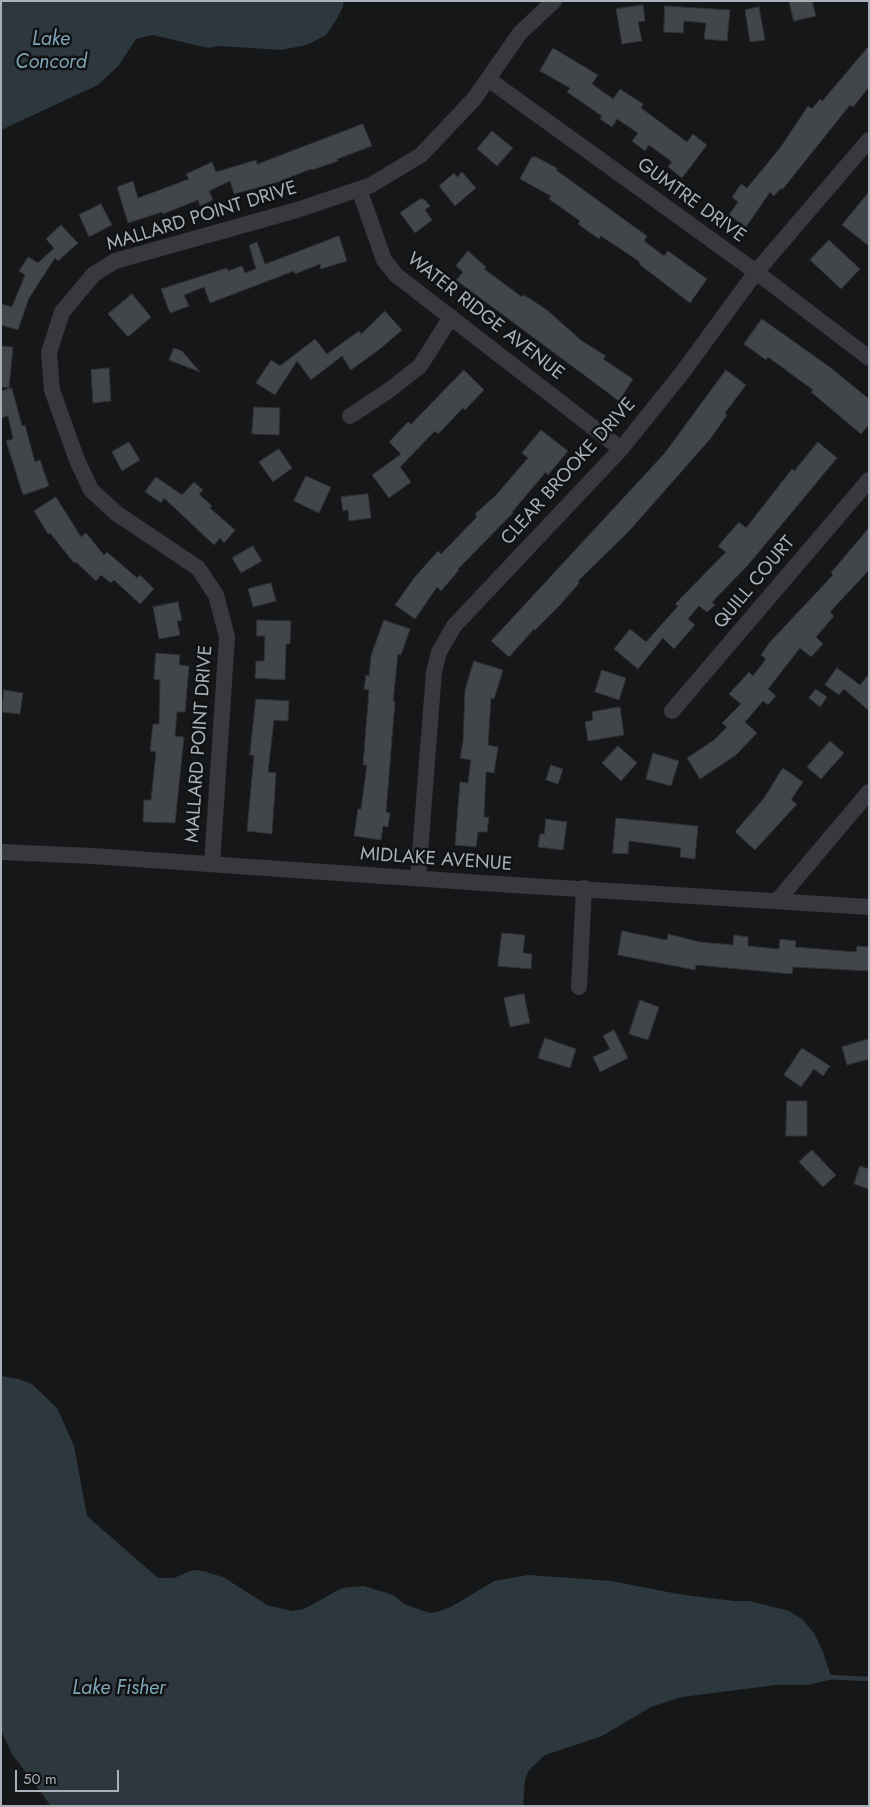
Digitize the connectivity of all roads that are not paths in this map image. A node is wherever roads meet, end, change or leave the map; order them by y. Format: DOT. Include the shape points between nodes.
graph roads {
  1 [pos="554,1"];
  2 [pos="488,79"];
  3 [pos="869,140"];
  4 [pos="359,190"];
  5 [pos="756,272"];
  6 [pos="451,317"];
  7 [pos="869,358"];
  8 [pos="350,416"];
  9 [pos="621,449"];
  10 [pos="869,480"];
  11 [pos="672,712"];
  12 [pos="869,792"];
  13 [pos="1,852"];
  14 [pos="212,864"];
  15 [pos="418,878"];
  16 [pos="584,888"];
  17 [pos="777,901"];
  18 [pos="869,907"];
  19 [pos="580,987"];
  1 -- 2 [label="street, MALLARD POINT DRIVE" via="520,33"];
  2 -- 4 [label="street, MALLARD POINT DRIVE" via="474,99 421,155"];
  2 -- 5 [label="street, GUMTRE DRIVE"];
  3 -- 5 [label="street, CLEAR BROOKE DRIVE"];
  4 -- 6 [label="street, WATER RIDGE AVENUE" via="384,260 396,276"];
  4 -- 14 [label="street, MALLARD POINT DRIVE" via="115,261 94,274 62,312 49,353 52,390 91,490 116,513 198,568 216,595 227,636"];
  5 -- 7 [label="street, GUMTRE DRIVE"];
  5 -- 9 [label="street, CLEAR BROOKE DRIVE"];
  6 -- 8 [label="street" via="420,366 388,392"];
  6 -- 9 [label="street, WATER RIDGE AVENUE"];
  9 -- 15 [label="street, CLEAR BROOKE DRIVE" via="454,626 439,652 434,672"];
  10 -- 11 [label="street, QUILL COURT"];
  12 -- 17 [label="street"];
  13 -- 14 [label="street, MIDLAKE AVENUE"];
  14 -- 15 [label="street, MIDLAKE AVENUE"];
  15 -- 16 [label="street, MIDLAKE AVENUE"];
  16 -- 17 [label="street, MIDLAKE AVENUE"];
  16 -- 19 [label="street"];
  17 -- 18 [label="street, MIDLAKE AVENUE"];
}
